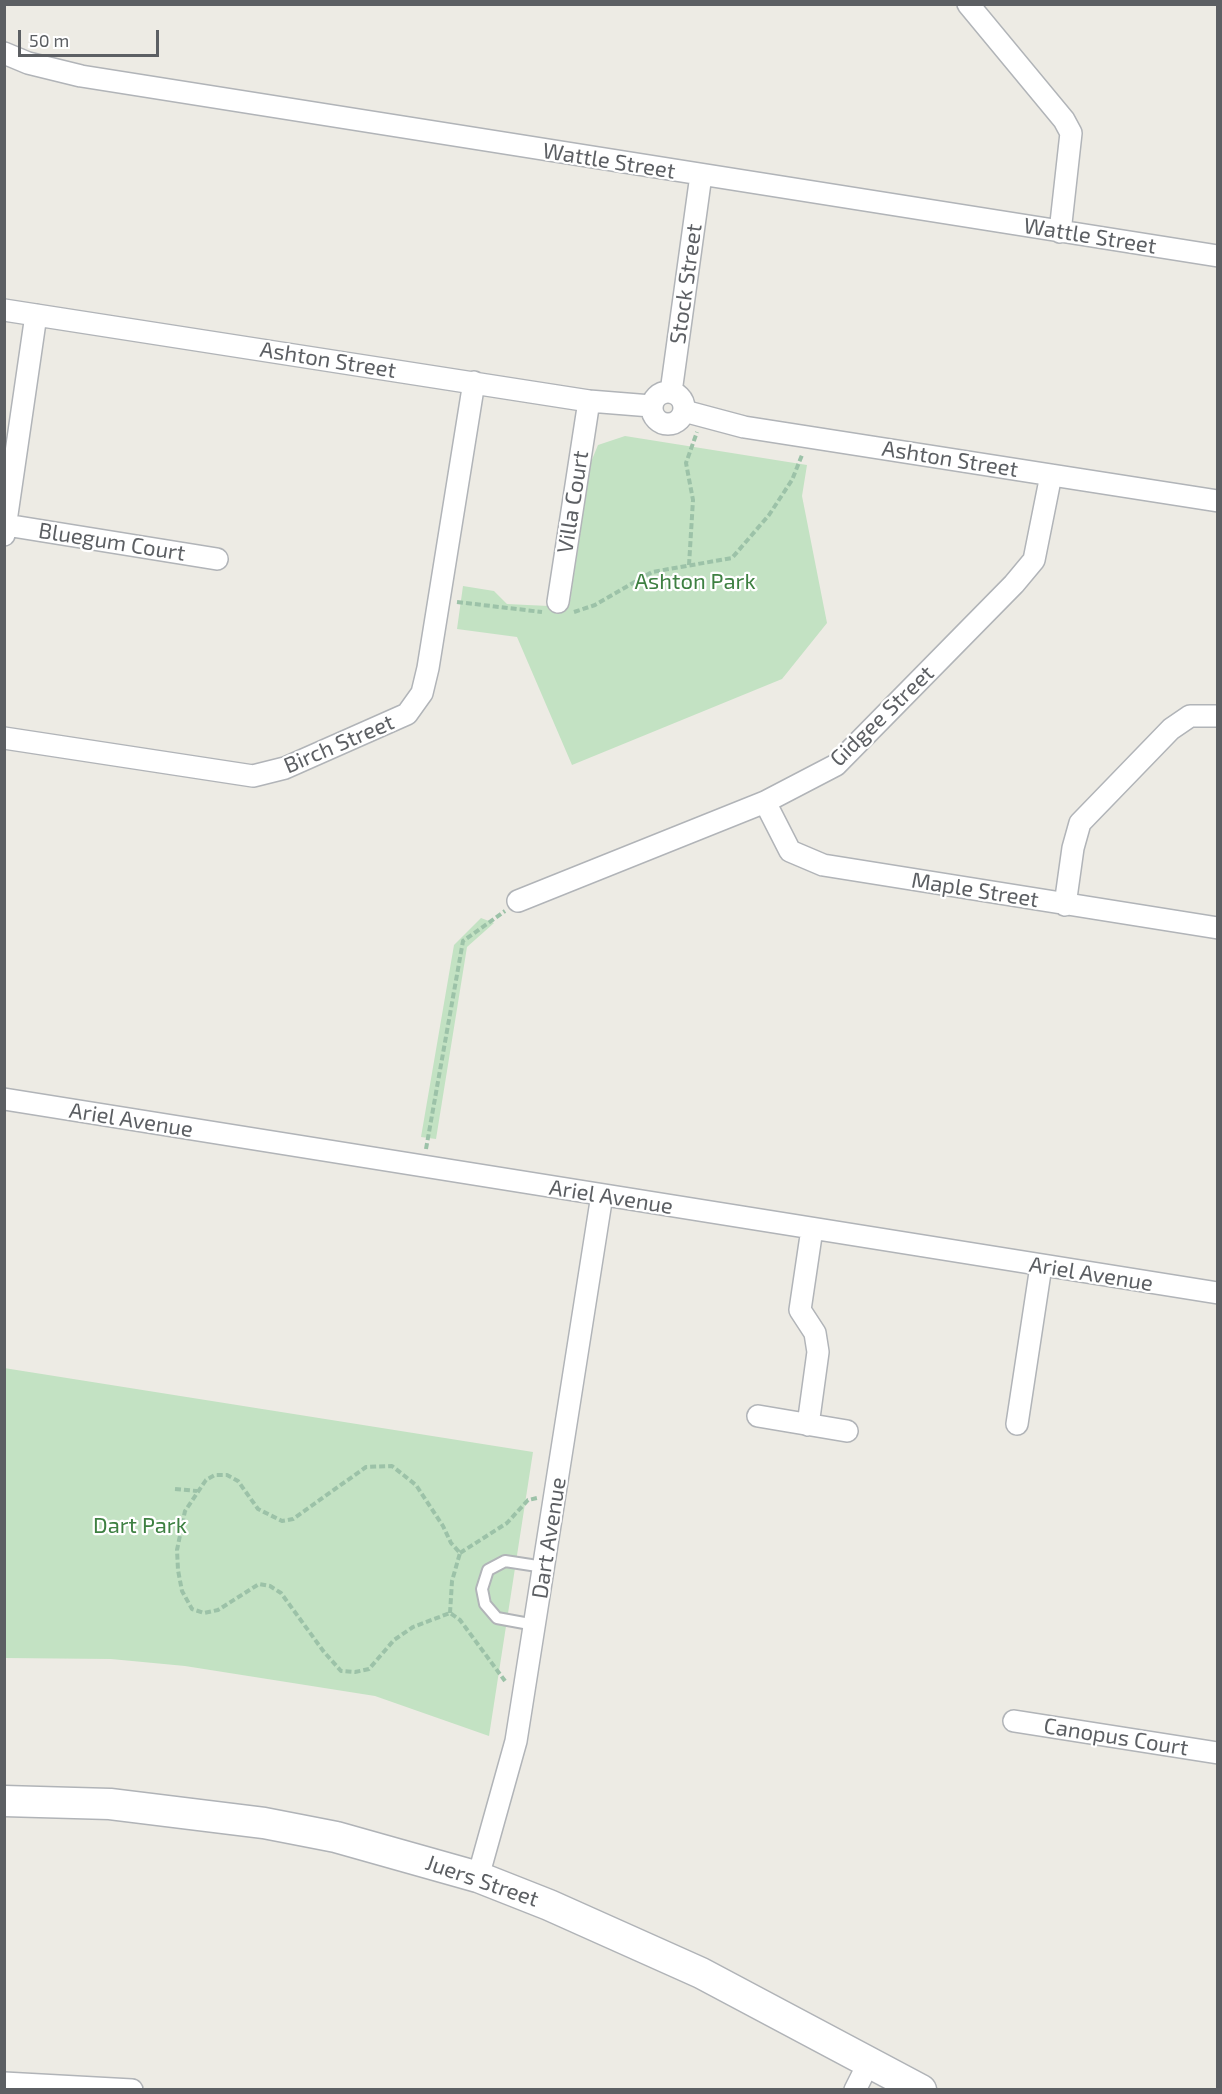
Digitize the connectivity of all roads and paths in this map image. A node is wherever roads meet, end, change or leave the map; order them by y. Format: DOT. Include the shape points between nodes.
graph roads {
  1 [pos="968,4"];
  2 [pos="4,53"];
  3 [pos="701,175"];
  4 [pos="1060,232"];
  5 [pos="1218,256"];
  6 [pos="4,310"];
  7 [pos="36,315"];
  8 [pos="474,382"];
  9 [pos="671,392"];
  10 [pos="589,401"];
  11 [pos="651,406"];
  12 [pos="694,413"];
  13 [pos="809,437"];
  14 [pos="1051,475"];
  15 [pos="1218,501"];
  16 [pos="5,530"];
  17 [pos="217,559"];
  18 [pos="689,565"];
  19 [pos="439,599"];
  20 [pos="556,609"];
  21 [pos="1218,716"];
  22 [pos="4,738"];
  23 [pos="765,802"];
  24 [pos="518,901"];
  25 [pos="1065,905"];
  26 [pos="1218,928"];
  27 [pos="4,1100"];
  28 [pos="423,1167"];
  29 [pos="602,1195"];
  30 [pos="812,1229"];
  31 [pos="1041,1266"];
  32 [pos="1218,1293"];
  33 [pos="758,1416"];
  34 [pos="1017,1424"];
  35 [pos="808,1425"];
  36 [pos="847,1431"];
  37 [pos="175,1489"];
  38 [pos="197,1491"];
  39 [pos="555,1498"];
  40 [pos="168,1522"];
  41 [pos="182,1525"];
  42 [pos="460,1553"];
  43 [pos="544,1567"];
  44 [pos="450,1613"];
  45 [pos="535,1625"];
  46 [pos="522,1704"];
  47 [pos="1014,1721"];
  48 [pos="1218,1753"];
  49 [pos="4,1801"];
  50 [pos="478,1877"];
  51 [pos="869,2062"];
  52 [pos="4,2083"];
  53 [pos="132,2090"];
  54 [pos="855,2090"];
  55 [pos="921,2090"];
  1 -- 4 [label="street" via="1071,133"];
  2 -- 3 [label="street, Wattle Street" via="81,76"];
  3 -- 4 [label="street, Wattle Street"];
  3 -- 9 [label="street, Stock Street"];
  4 -- 5 [label="street, Wattle Street"];
  6 -- 7 [label="street, Ashton Street"];
  7 -- 8 [label="street, Ashton Street"];
  7 -- 16 [label="street"];
  8 -- 10 [label="street, Ashton Street"];
  8 -- 19 [label="street, Birch Street"];
  9 -- 11 [label="street" via="656,397"];
  9 -- 12 [label="street"];
  10 -- 11 [label="street, Ashton Street"];
  10 -- 20 [label="street, Villa Court"];
  11 -- 12 [label="street" via="656,420 665,425"];
  12 -- 13 [label="street, Ashton Street" via="744,427"];
  12 -- 18 [label="path" via="686,463 693,500"];
  13 -- 14 [label="street, Ashton Street"];
  13 -- 18 [label="path" via="792,480 732,558"];
  14 -- 15 [label="street, Ashton Street"];
  14 -- 23 [label="street, Gidgee Street" via="1034,560 1023,574 836,765"];
  16 -- 17 [label="street, Bluegum Court"];
  18 -- 20 [label="path" via="652,572 586,609"];
  19 -- 20 [label="path"];
  19 -- 22 [label="street, Birch Street" via="422,693 407,714 285,768 240,775"];
  21 -- 25 [label="street" via="1190,716 1171,729 1080,823 1072,848"];
  23 -- 24 [label="street, Gidgee Street"];
  23 -- 25 [label="street, Maple Street" via="790,851 823,866"];
  24 -- 28 [label="path" via="463,941"];
  25 -- 26 [label="street, Maple Street"];
  27 -- 28 [label="street, Ariel Avenue"];
  28 -- 29 [label="street, Ariel Avenue"];
  29 -- 30 [label="street, Ariel Avenue"];
  29 -- 39 [label="street, Dart Avenue"];
  30 -- 31 [label="street, Ariel Avenue"];
  30 -- 35 [label="street" via="800,1310 815,1333 818,1352"];
  31 -- 32 [label="street, Ariel Avenue"];
  31 -- 34 [label="street"];
  33 -- 35 [label="street"];
  35 -- 36 [label="street"];
  37 -- 38 [label="path"];
  38 -- 41 [label="path"];
  38 -- 42 [label="path" via="215,1475 227,1475 238,1481 258,1509 282,1521 293,1519 366,1467 392,1466 416,1485"];
  39 -- 42 [label="path" via="528,1500 507,1523"];
  39 -- 43 [label="street, Dart Avenue"];
  40 -- 41 [label="path"];
  41 -- 44 [label="path" via="178,1570 182,1591 192,1609 204,1613 218,1610 259,1584 270,1586 281,1593 341,1671 369,1669 394,1640 413,1627"];
  42 -- 44 [label="path" via="452,1581"];
  43 -- 45 [label="street, Dart Avenue"];
  43 -- 45 [label="lane" via="505,1561 488,1570 482,1589 485,1604 496,1618"];
  44 -- 46 [label="path" via="460,1620"];
  45 -- 46 [label="street, Dart Avenue"];
  46 -- 50 [label="street, Dart Avenue" via="516,1741"];
  47 -- 48 [label="street, Canopus Court"];
  49 -- 50 [label="street, Juers Street" via="110,1804 264,1823 336,1837"];
  50 -- 51 [label="street, Juers Street" via="701,1974"];
  51 -- 54 [label="street"];
  51 -- 55 [label="street, Juers Street"];
  52 -- 53 [label="street"];
}
